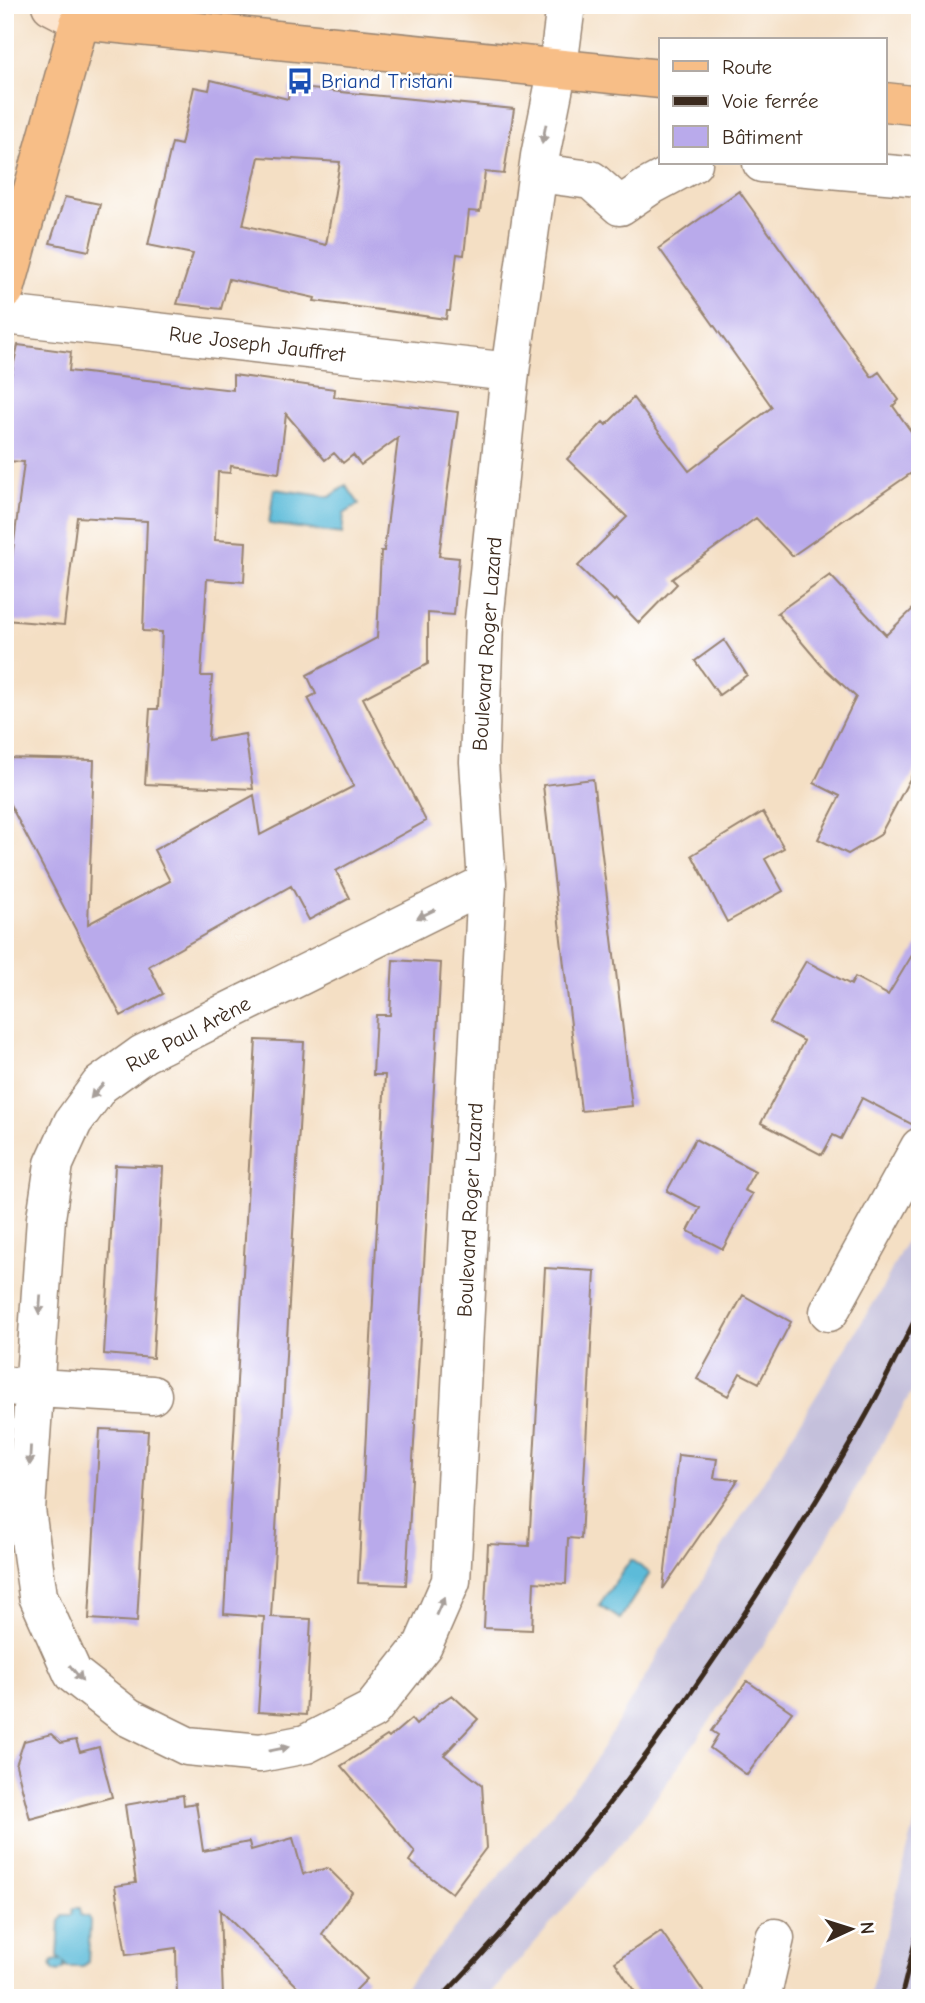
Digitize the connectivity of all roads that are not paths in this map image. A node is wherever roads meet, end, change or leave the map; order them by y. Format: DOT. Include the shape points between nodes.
graph roads {
  1 [pos="566,5"];
  2 [pos="72,10"];
  3 [pos="558,68"];
  4 [pos="659,79"];
  5 [pos="886,102"];
  6 [pos="920,106"];
  7 [pos="692,164"];
  8 [pos="773,164"];
  9 [pos="538,173"];
  10 [pos="920,177"];
  11 [pos="5,290"];
  12 [pos="5,315"];
  13 [pos="510,372"];
  14 [pos="487,883"];
  15 [pos="920,1147"];
  16 [pos="829,1311"];
  17 [pos="20,1387"];
  18 [pos="152,1395"];
  19 [pos="775,1938"];
  20 [pos="761,1998"];
  1 -- 3 [label="street, Boulevard Roger Lazard"];
  2 -- 3 [label="main road"];
  2 -- 11 [label="main road"];
  3 -- 4 [label="main road"];
  3 -- 9 [label="street, Boulevard Roger Lazard, one-way"];
  5 -- 6 [label="main road"];
  7 -- 9 [label="street" via="620,206 591,180"];
  8 -- 10 [label="street"];
  9 -- 13 [label="street, Boulevard Roger Lazard"];
  12 -- 13 [label="street, Rue Joseph Jauffret"];
  13 -- 14 [label="street, Boulevard Roger Lazard" via="484,621 479,762"];
  14 -- 17 [label="street, Rue Paul Arène, one-way" via="143,1054 100,1085 73,1122 54,1164"];
  17 -- 14 [label="street, Boulevard Roger Lazard, one-way" via="26,1510 38,1597 73,1674 128,1717 187,1746 260,1753 306,1744 372,1710 423,1645 451,1581"];
  15 -- 16 [label="street"];
  17 -- 18 [label="street"];
  19 -- 20 [label="street"];
}
